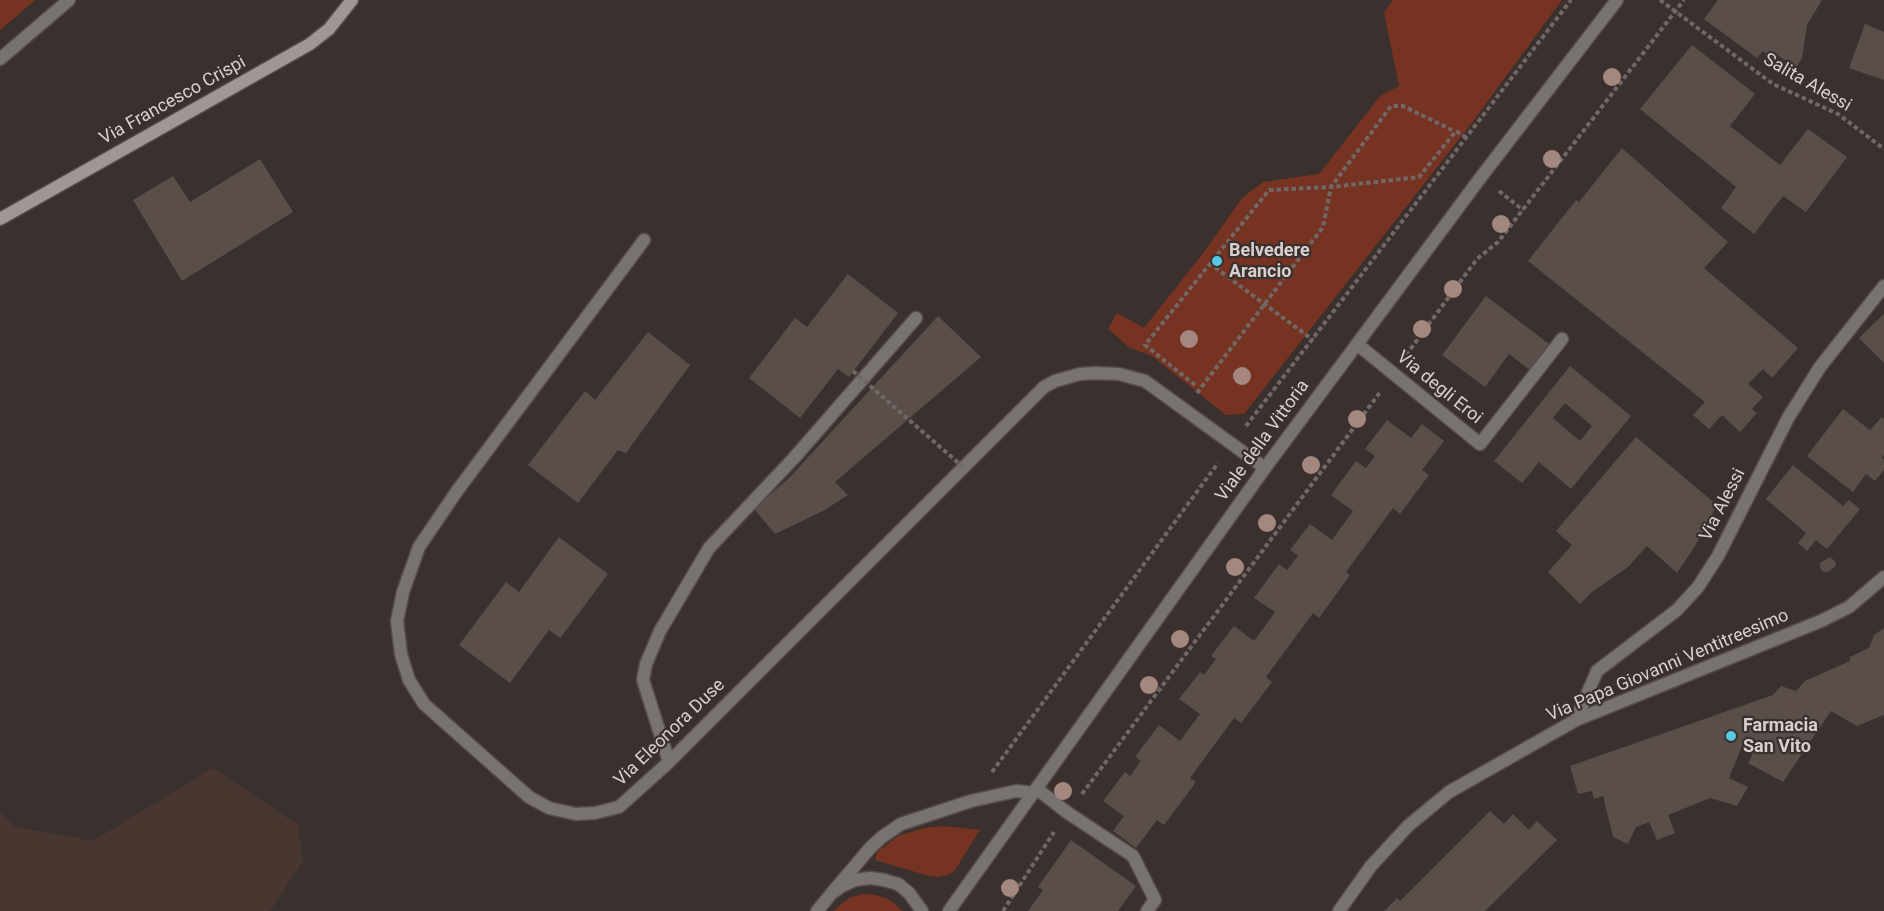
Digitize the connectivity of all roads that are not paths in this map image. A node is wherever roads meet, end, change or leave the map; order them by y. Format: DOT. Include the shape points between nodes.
graph roads {
  1 [pos="69,0"];
  2 [pos="352,0"];
  3 [pos="1617,0"];
  4 [pos="0,59"];
  5 [pos="0,219"];
  6 [pos="644,240"];
  7 [pos="1884,286"];
  8 [pos="916,318"];
  9 [pos="1562,339"];
  10 [pos="1357,344"];
  11 [pos="1265,468"];
  12 [pos="1884,577"];
  13 [pos="1576,720"];
  14 [pos="669,762"];
  15 [pos="1036,791"];
  16 [pos="831,894"];
  17 [pos="818,911"];
  18 [pos="922,911"];
  19 [pos="949,911"];
  20 [pos="1147,911"];
  21 [pos="1339,911"];
  1 -- 4 [label="street"];
  2 -- 5 [label="main road, Via Francesco Crispi" via="310,44"];
  3 -- 10 [label="street, Viale della Vittoria"];
  6 -- 14 [label="street, Via Eleonora Duse" via="419,547 397,621 400,654 409,680 424,704 529,797 549,808 576,814 619,807"];
  7 -- 13 [label="street, Via Alessi" via="1820,367 1788,418 1718,556 1698,587 1677,610 1597,670"];
  8 -- 14 [label="street" via="794,458 708,548 660,631 646,664 644,680"];
  9 -- 10 [label="street, Via degli Eroi" via="1480,444"];
  10 -- 11 [label="street, Viale della Vittoria"];
  11 -- 14 [label="street, Via Eleonora Duse" via="1145,381 1132,376 1094,373 1067,377 1044,387"];
  11 -- 15 [label="street, Viale della Vittoria"];
  12 -- 13 [label="street, Via Papa Giovanni Ventitreesimo" via="1850,607 1821,621"];
  13 -- 21 [label="street, Via Papa Giovanni Ventitreesimo" via="1449,792 1408,825 1371,866"];
  15 -- 16 [label="street" via="1016,791 971,801 901,824 871,847"];
  15 -- 19 [label="street, Viale della Vittoria"];
  15 -- 20 [label="street" via="1133,856 1155,900"];
  16 -- 17 [label="street"];
  16 -- 18 [label="street" via="855,880 884,880 909,892"];
}
